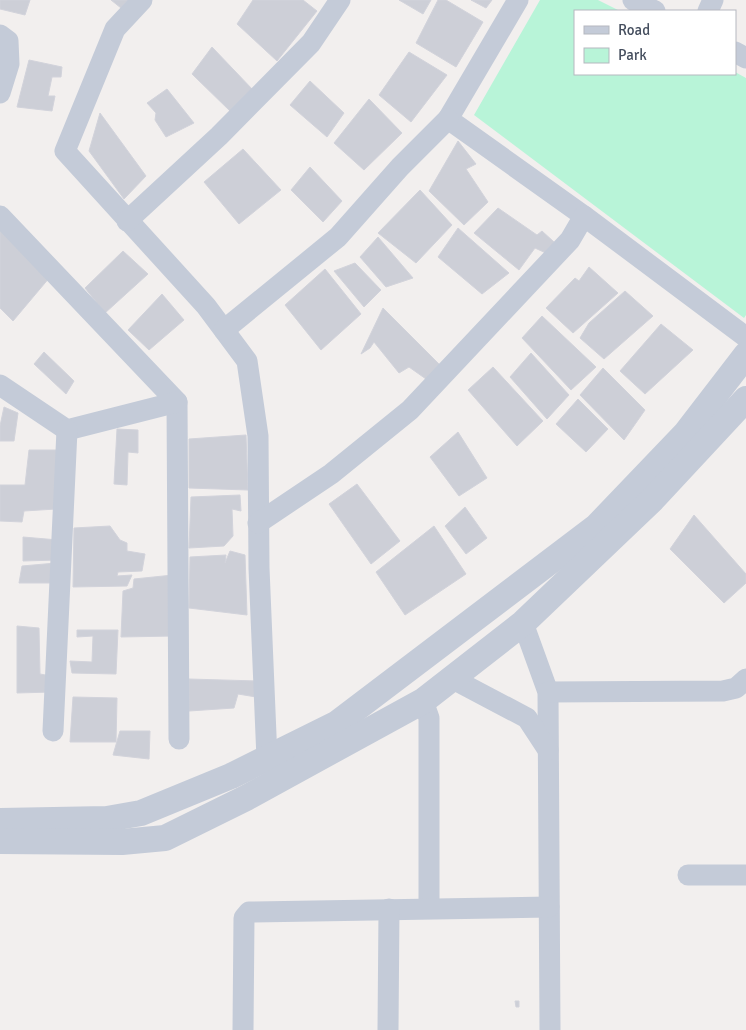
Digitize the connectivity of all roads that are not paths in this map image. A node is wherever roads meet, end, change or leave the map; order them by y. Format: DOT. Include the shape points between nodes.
graph roads {
  1 [pos="142,0"];
  2 [pos="340,0"];
  3 [pos="518,0"];
  4 [pos="633,0"];
  5 [pos="653,10"];
  6 [pos="0,35"];
  7 [pos="0,93"];
  8 [pos="448,119"];
  9 [pos="0,216"];
  10 [pos="584,216"];
  11 [pos="127,221"];
  12 [pos="224,330"];
  13 [pos="746,337"];
  14 [pos="746,356"];
  15 [pos="0,385"];
  16 [pos="746,399"];
  17 [pos="177,402"];
  18 [pos="67,430"];
  19 [pos="258,523"];
  20 [pos="523,623"];
  21 [pos="452,636"];
  22 [pos="475,661"];
  23 [pos="453,679"];
  24 [pos="746,679"];
  25 [pos="548,692"];
  26 [pos="423,701"];
  27 [pos="53,732"];
  28 [pos="179,739"];
  29 [pos="548,750"];
  30 [pos="267,759"];
  31 [pos="0,821"];
  32 [pos="0,841"];
  33 [pos="746,874"];
  34 [pos="688,875"];
  35 [pos="549,907"];
  36 [pos="389,908"];
  37 [pos="428,908"];
  38 [pos="243,1030"];
  39 [pos="388,1030"];
  40 [pos="550,1030"];
  1 -- 11 [label="street" via="115,29 65,151"];
  2 -- 11 [label="street" via="311,43 219,136"];
  3 -- 8 [label="street"];
  4 -- 5 [label="street"];
  6 -- 7 [label="street" via="8,41 9,64"];
  8 -- 10 [label="street"];
  8 -- 12 [label="street" via="338,237"];
  9 -- 17 [label="street"];
  10 -- 13 [label="street"];
  10 -- 19 [label="street" via="570,240 410,410 331,474"];
  11 -- 12 [label="street" via="206,306"];
  12 -- 19 [label="street" via="247,361 258,436"];
  14 -- 21 [label="street" via="686,433 597,526"];
  15 -- 18 [label="street"];
  16 -- 20 [label="street" via="653,499"];
  17 -- 18 [label="street"];
  17 -- 28 [label="street"];
  18 -- 27 [label="street"];
  19 -- 30 [label="street"];
  20 -- 22 [label="street"];
  20 -- 25 [label="street"];
  21 -- 22 [label="street"];
  21 -- 30 [label="street" via="336,724"];
  22 -- 23 [label="street"];
  23 -- 26 [label="street"];
  23 -- 29 [label="street" via="527,718"];
  24 -- 25 [label="street" via="736,688 722,691"];
  25 -- 29 [label="street"];
  26 -- 32 [label="street" via="246,798 165,838 122,842"];
  26 -- 37 [label="street" via="429,718"];
  29 -- 35 [label="street"];
  30 -- 31 [label="street" via="141,813 107,819"];
  33 -- 34 [label="street"];
  35 -- 37 [label="street"];
  35 -- 40 [label="street"];
  36 -- 37 [label="street"];
  36 -- 38 [label="street" via="249,912 244,918"];
  36 -- 39 [label="street"];
}
